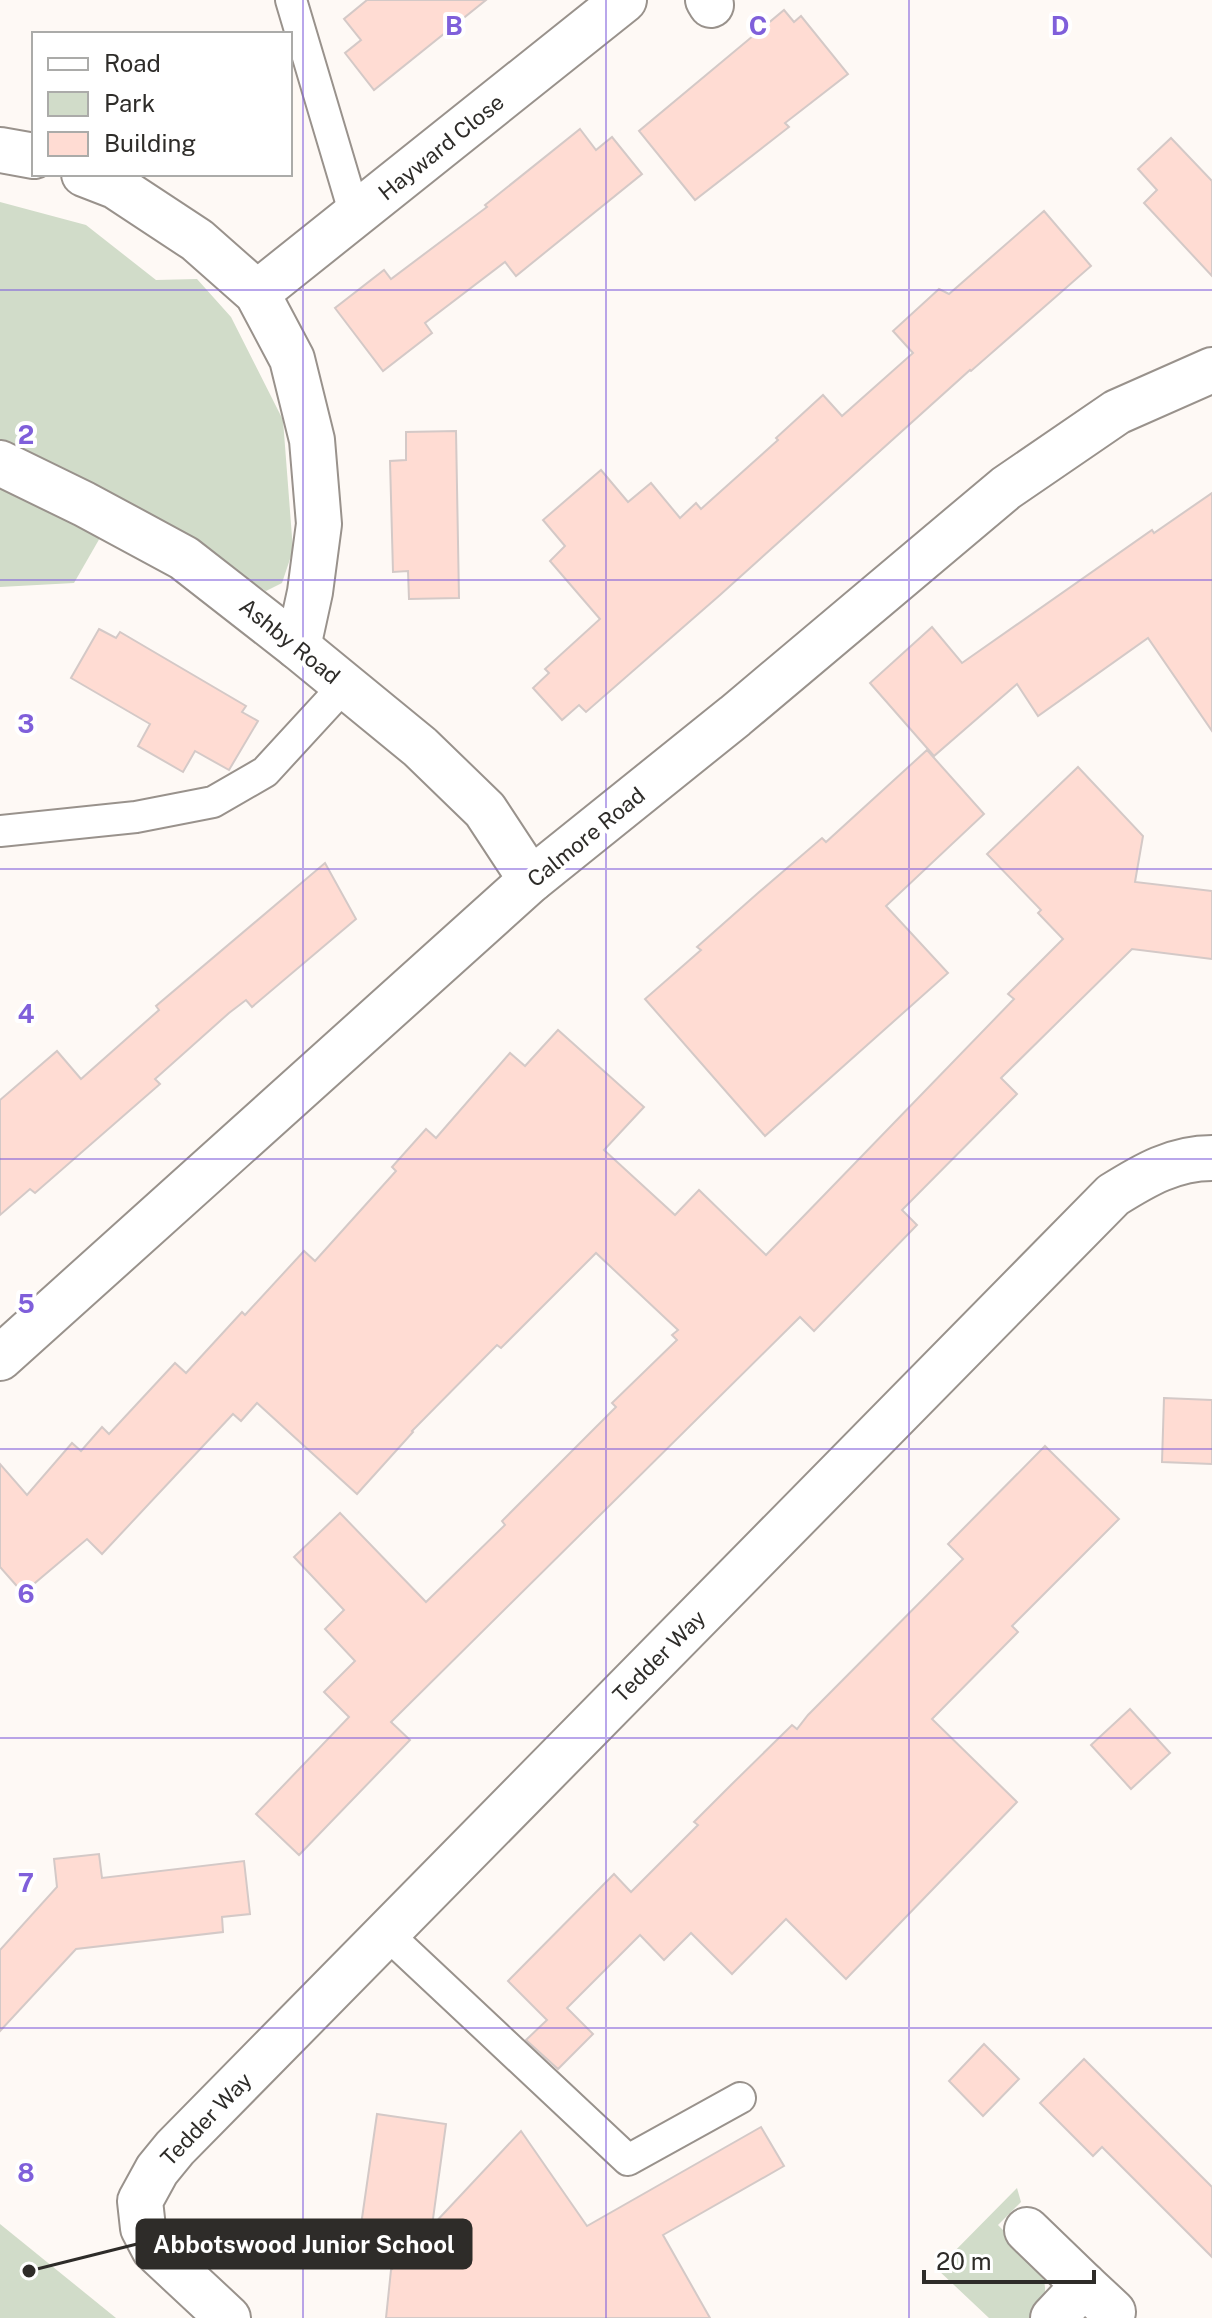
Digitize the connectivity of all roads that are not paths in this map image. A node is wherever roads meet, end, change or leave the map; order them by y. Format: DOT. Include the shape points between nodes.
graph roads {
  1 [pos="291,0"];
  2 [pos="624,0"];
  3 [pos="0,150"];
  4 [pos="32,156"];
  5 [pos="89,176"];
  6 [pos="355,215"];
  7 [pos="257,293"];
  8 [pos="1212,370"];
  9 [pos="0,463"];
  10 [pos="298,647"];
  11 [pos="345,685"];
  12 [pos="0,831"];
  13 [pos="531,880"];
  14 [pos="1212,1158"];
  15 [pos="0,1358"];
  16 [pos="387,1934"];
  17 [pos="740,2098"];
  18 [pos="1027,2230"];
  19 [pos="228,2318"];
  20 [pos="1053,2318"];
  1 -- 6 [label="lane"];
  2 -- 6 [label="street, Hayward Close"];
  3 -- 4 [label="street"];
  5 -- 7 [label="street" via="115,186 197,240"];
  6 -- 7 [label="street, Hayward Close"];
  7 -- 10 [label="street" via="292,359 312,440 319,524"];
  8 -- 13 [label="street, Calmore Road" via="1117,412 1006,488"];
  9 -- 10 [label="street, Ashby Road" via="184,558"];
  10 -- 11 [label="street, Ashby Road"];
  11 -- 12 [label="lane" via="265,772 213,802 136,817"];
  11 -- 13 [label="street, Ashby Road" via="485,810"];
  13 -- 15 [label="street, Calmore Road"];
  14 -- 16 [label="street, Tedder Way" via="1176,1162 1113,1195"];
  16 -- 17 [label="lane" via="628,2160"];
  16 -- 19 [label="street, Tedder Way" via="175,2148 140,2201 143,2228 154,2249"];
  18 -- 20 [label="street" via="1098,2299"];
}
